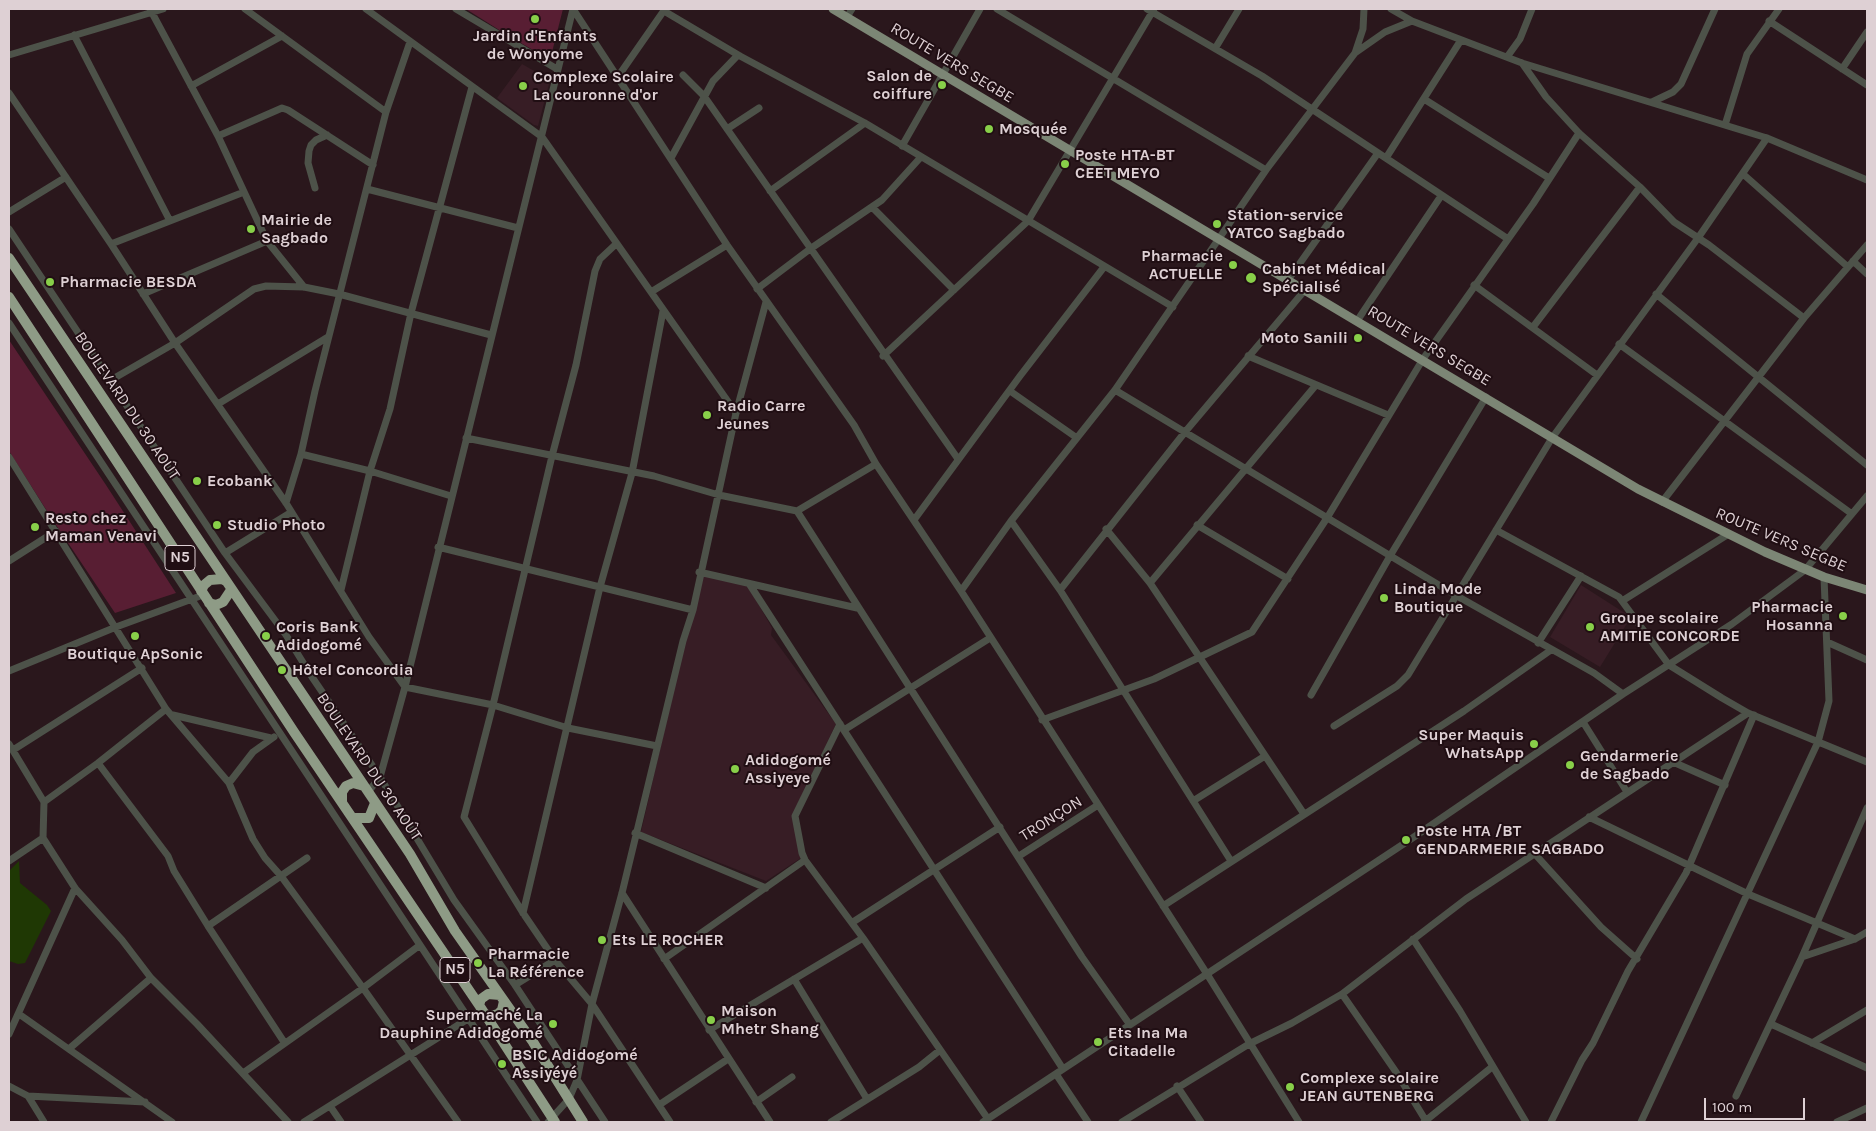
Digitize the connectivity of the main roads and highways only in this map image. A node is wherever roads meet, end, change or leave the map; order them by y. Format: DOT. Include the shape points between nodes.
graph roads {
  1 [pos="833,9"];
  2 [pos="849,13"];
  3 [pos="9,258"];
  4 [pos="9,297"];
  5 [pos="229,585"];
  6 [pos="1867,590"];
  7 [pos="204,596"];
  8 [pos="366,789"];
  9 [pos="342,801"];
  10 [pos="374,803"];
  11 [pos="354,818"];
  12 [pos="502,998"];
  13 [pos="482,1010"];
  14 [pos="551,1121"];
  15 [pos="581,1122"];
  1 -- 2 [label="main road, ROUTE VERS SEGBE"];
  2 -- 6 [label="main road, ROUTE VERS SEGBE" via="941,74 1662,502 1805,570"];
  3 -- 5 [label="highway, BOULEVARD DU 30 AOÛT / N5"];
  4 -- 7 [label="highway, N5"];
  5 -- 7 [label="highway" via="222,579 210,580 204,585"];
  5 -- 7 [label="highway" via="223,602 216,605"];
  5 -- 8 [label="highway, BOULEVARD DU 30 AOÛT / N5"];
  7 -- 9 [label="highway, N5"];
  8 -- 9 [label="highway" via="353,783 346,786"];
  8 -- 10 [label="highway, BOULEVARD DU 30 AOÛT / N5"];
  9 -- 11 [label="highway, N5"];
  10 -- 11 [label="highway" via="369,818"];
  10 -- 12 [label="highway, BOULEVARD DU 30 AOÛT / N5" via="410,854 455,931"];
  11 -- 13 [label="highway, N5"];
  12 -- 13 [label="highway" via="488,994 481,1000"];
  12 -- 13 [label="highway" via="503,1008 498,1014 490,1016"];
  12 -- 15 [label="highway, BOULEVARD DU 30 AOÛT / N5"];
  13 -- 14 [label="highway, N5"];
}
